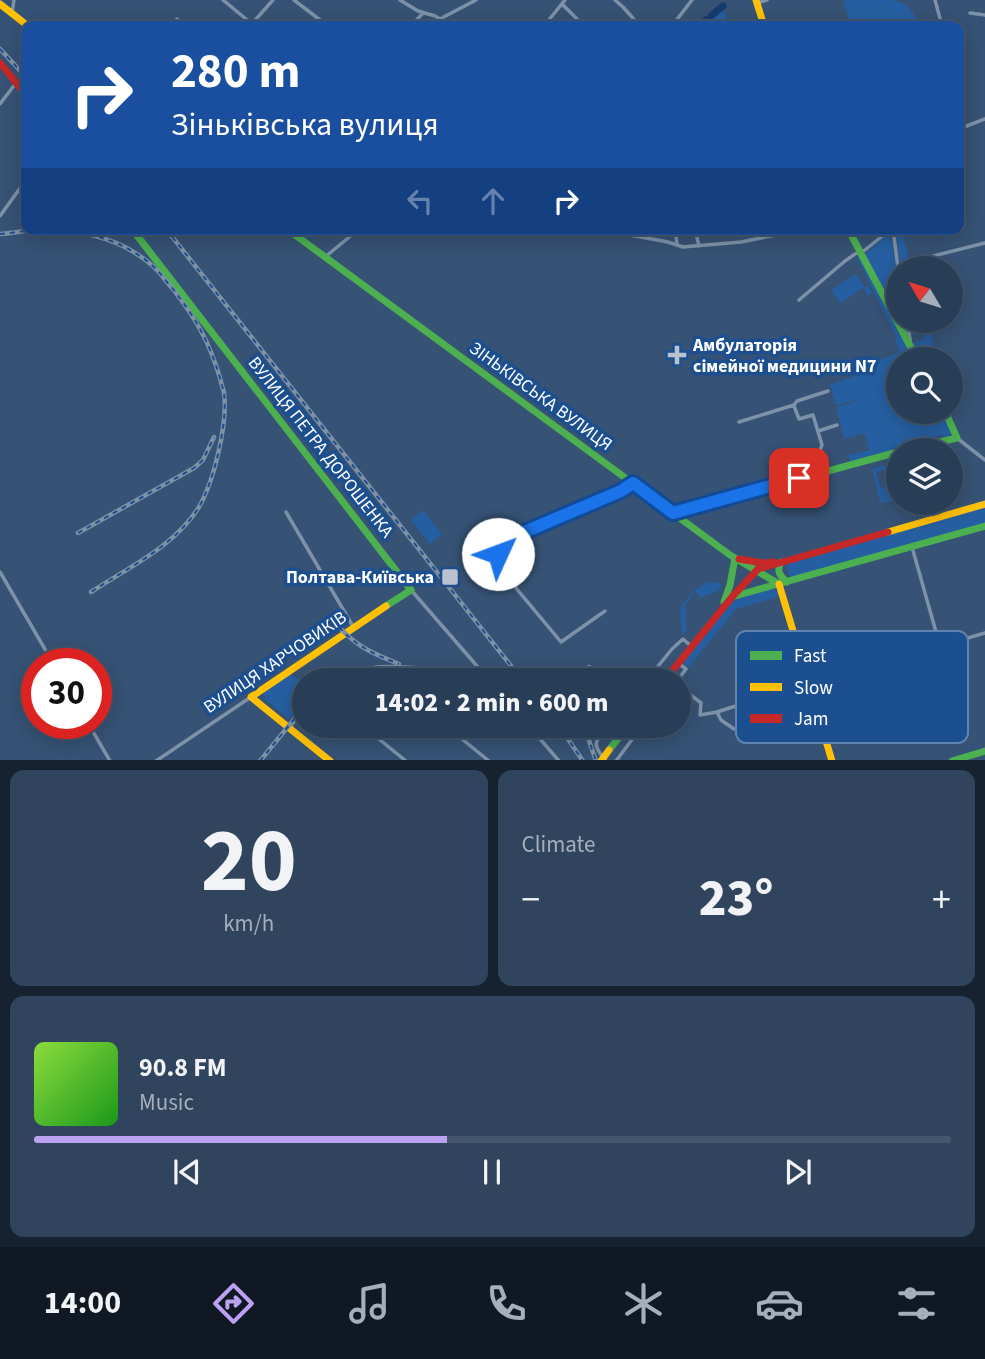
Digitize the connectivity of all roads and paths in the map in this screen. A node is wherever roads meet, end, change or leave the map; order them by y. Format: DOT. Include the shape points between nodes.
graph roads {
  1 [pos="14,0"];
  2 [pos="223,0"];
  3 [pos="274,0"];
  4 [pos="294,0"];
  5 [pos="400,0"];
  6 [pos="476,0"];
  7 [pos="615,0"];
  8 [pos="628,0"];
  9 [pos="692,0"];
  10 [pos="767,0"];
  11 [pos="935,0"];
  12 [pos="563,2"];
  13 [pos="757,2"];
  14 [pos="0,4"];
  15 [pos="623,7"];
  16 [pos="12,13"];
  17 [pos="423,13"];
  18 [pos="971,13"];
  19 [pos="985,15"];
  20 [pos="177,19"];
  21 [pos="440,19"];
  22 [pos="22,21"];
  23 [pos="179,21"];
  24 [pos="247,21"];
  25 [pos="255,21"];
  26 [pos="321,21"];
  27 [pos="416,21"];
  28 [pos="443,21"];
  29 [pos="548,21"];
  30 [pos="580,21"];
  31 [pos="636,21"];
  32 [pos="676,21"];
  33 [pos="763,21"];
  34 [pos="941,21"];
  35 [pos="0,62"];
  36 [pos="16,83"];
  37 [pos="21,89"];
  38 [pos="0,104"];
  39 [pos="985,119"];
  40 [pos="964,127"];
  41 [pos="21,187"];
  42 [pos="0,216"];
  43 [pos="137,235"];
  44 [pos="295,235"];
  45 [pos="351,235"];
  46 [pos="630,235"];
  47 [pos="676,235"];
  48 [pos="696,235"];
  49 [pos="776,235"];
  50 [pos="851,235"];
  51 [pos="884,235"];
  52 [pos="893,235"];
  53 [pos="985,243"];
  54 [pos="677,244"];
  55 [pos="699,246"];
  56 [pos="861,252"];
  57 [pos="896,256"];
  58 [pos="933,256"];
  59 [pos="325,257"];
  60 [pos="799,300"];
  61 [pos="909,333"];
  62 [pos="911,346"];
  63 [pos="828,391"];
  64 [pos="794,405"];
  65 [pos="739,422"];
  66 [pos="951,424"];
  67 [pos="837,425"];
  68 [pos="818,431"];
  69 [pos="957,438"];
  70 [pos="963,443"];
  71 [pos="886,455"];
  72 [pos="985,460"];
  73 [pos="824,471"];
  74 [pos="633,483"];
  75 [pos="985,504"];
  76 [pos="286,512"];
  77 [pos="673,513"];
  78 [pos="985,526"];
  79 [pos="496,544"];
  80 [pos="912,547"];
  81 [pos="735,558"];
  82 [pos="495,562"];
  83 [pos="781,562"];
  84 [pos="757,571"];
  85 [pos="0,572"];
  86 [pos="783,583"];
  87 [pos="743,584"];
  88 [pos="730,585"];
  89 [pos="411,590"];
  90 [pos="732,597"];
  91 [pos="606,611"];
  92 [pos="720,611"];
  93 [pos="354,628"];
  94 [pos="796,631"];
  95 [pos="936,631"];
  96 [pos="985,633"];
  97 [pos="968,638"];
  98 [pos="691,646"];
  99 [pos="44,648"];
  100 [pos="678,663"];
  101 [pos="479,668"];
  102 [pos="657,668"];
  103 [pos="674,668"];
  104 [pos="685,668"];
  105 [pos="691,696"];
  106 [pos="251,697"];
  107 [pos="736,706"];
  108 [pos="717,712"];
  109 [pos="292,724"];
  110 [pos="289,728"];
  111 [pos="734,729"];
  112 [pos="378,738"];
  113 [pos="461,738"];
  114 [pos="539,738"];
  115 [pos="598,738"];
  116 [pos="618,738"];
  117 [pos="633,738"];
  118 [pos="97,739"];
  119 [pos="827,743"];
  120 [pos="985,751"];
  121 [pos="971,758"];
  122 [pos="109,760"];
  123 [pos="157,760"];
  124 [pos="329,760"];
  125 [pos="405,760"];
  126 [pos="488,760"];
  127 [pos="558,760"];
  128 [pos="603,760"];
  129 [pos="604,760"];
  130 [pos="617,760"];
  131 [pos="832,760"];
  1 -- 16 [label="street"];
  2 -- 24 [label="street"];
  3 -- 25 [label="street"];
  4 -- 26 [label="street"];
  5 -- 17 [label="street"];
  6 -- 21 [label="street"];
  7 -- 15 [label="street"];
  8 -- 15 [label="street"];
  9 -- 32 [label="street"];
  10 -- 13 [label="street"];
  11 -- 34 [label="street"];
  12 -- 29 [label="street"];
  12 -- 30 [label="street"];
  13 -- 33 [label="main road"];
  14 -- 16 [label="main road"];
  15 -- 31 [label="street"];
  16 -- 22 [label="main road"];
  17 -- 21 [label="street"];
  17 -- 27 [label="street"];
  18 -- 19 [label="street"];
  20 -- 23 [label="street"];
  21 -- 28 [label="street"];
  35 -- 36 [label="main road"];
  36 -- 37 [label="main road"];
  36 -- 38 [label="street"];
  39 -- 40 [label="street"];
  41 -- 42 [label="street"];
  43 -- 89 [label="main road, ВУЛИЦЯ ПЕТРА ДОРОШЕНКА"];
  44 -- 59 [label="main road, ЗІНЬКІВСЬКА ВУЛИЦЯ"];
  45 -- 59 [label="street"];
  46 -- 54 [label="street"];
  47 -- 54 [label="street"];
  48 -- 55 [label="street"];
  49 -- 55 [label="street"];
  50 -- 56 [label="main road"];
  51 -- 56 [label="street"];
  52 -- 57 [label="street"];
  53 -- 58 [label="street"];
  54 -- 55 [label="street"];
  56 -- 60 [label="street"];
  56 -- 62 [label="main road"];
  59 -- 74 [label="main road, ЗІНЬКІВСЬКА ВУЛИЦЯ"];
  61 -- 62 [label="street"];
  63 -- 64 [label="street"];
  64 -- 65 [label="street"];
  64 -- 68 [label="street" via="799,419 813,415"];
  66 -- 69 [label="main road"];
  67 -- 68 [label="street"];
  68 -- 73 [label="street"];
  70 -- 72 [label="street"];
  71 -- 73 [label="main road"];
  73 -- 77 [label="main road"];
  74 -- 77 [label="main road, ЗІНЬКІВСЬКА ВУЛИЦЯ"];
  74 -- 79 [label="street"];
  75 -- 83 [label="main road"];
  76 -- 93 [label="street"];
  77 -- 81 [label="main road, ЗІНЬКІВСЬКА ВУЛИЦЯ"];
  78 -- 80 [label="main road"];
  79 -- 82 [label="street"];
  79 -- 82 [label="street" via="481,537 471,542 467,551 477,567"];
  80 -- 86 [label="main road"];
  80 -- 95 [label="street"];
  81 -- 83 [label="main road"];
  81 -- 84 [label="main road, ЗІНЬКІВСЬКА ВУЛИЦЯ"];
  81 -- 88 [label="main road"];
  82 -- 91 [label="street" via="561,642"];
  83 -- 84 [label="main road"];
  83 -- 86 [label="main road" via="778,572"];
  84 -- 86 [label="main road, ЗІНЬКІВСЬКА ВУЛИЦЯ"];
  84 -- 87 [label="main road"];
  85 -- 99 [label="street"];
  86 -- 90 [label="main road"];
  86 -- 94 [label="main road"];
  87 -- 88 [label="main road"];
  87 -- 90 [label="main road"];
  88 -- 92 [label="main road"];
  89 -- 93 [label="main road, ВУЛИЦЯ ХАРЧОВИКІВ"];
  89 -- 101 [label="street, ВУЛИЦЯ ПЕТРА ДОРОШЕНКА"];
  90 -- 92 [label="main road"];
  92 -- 98 [label="main road"];
  93 -- 106 [label="main road, ВУЛИЦЯ ХАРЧОВИКІВ"];
  96 -- 97 [label="street"];
  98 -- 100 [label="main road"];
  98 -- 102 [label="street" via="683,639"];
  100 -- 103 [label="main road"];
  100 -- 104 [label="street"];
  105 -- 108 [label="street" via="701,704 701,715"];
  106 -- 110 [label="main road"];
  106 -- 123 [label="street, ВУЛИЦЯ ХАРЧОВИКІВ"];
  107 -- 108 [label="street"];
  108 -- 111 [label="street"];
  109 -- 110 [label="street"];
  110 -- 124 [label="main road"];
  112 -- 125 [label="street"];
  113 -- 126 [label="street"];
  114 -- 127 [label="street"];
  115 -- 128 [label="street" via="595,744"];
  116 -- 129 [label="main road, bridge"];
  117 -- 130 [label="street"];
  118 -- 122 [label="street"];
  119 -- 131 [label="main road"];
  120 -- 121 [label="main road"];
}
